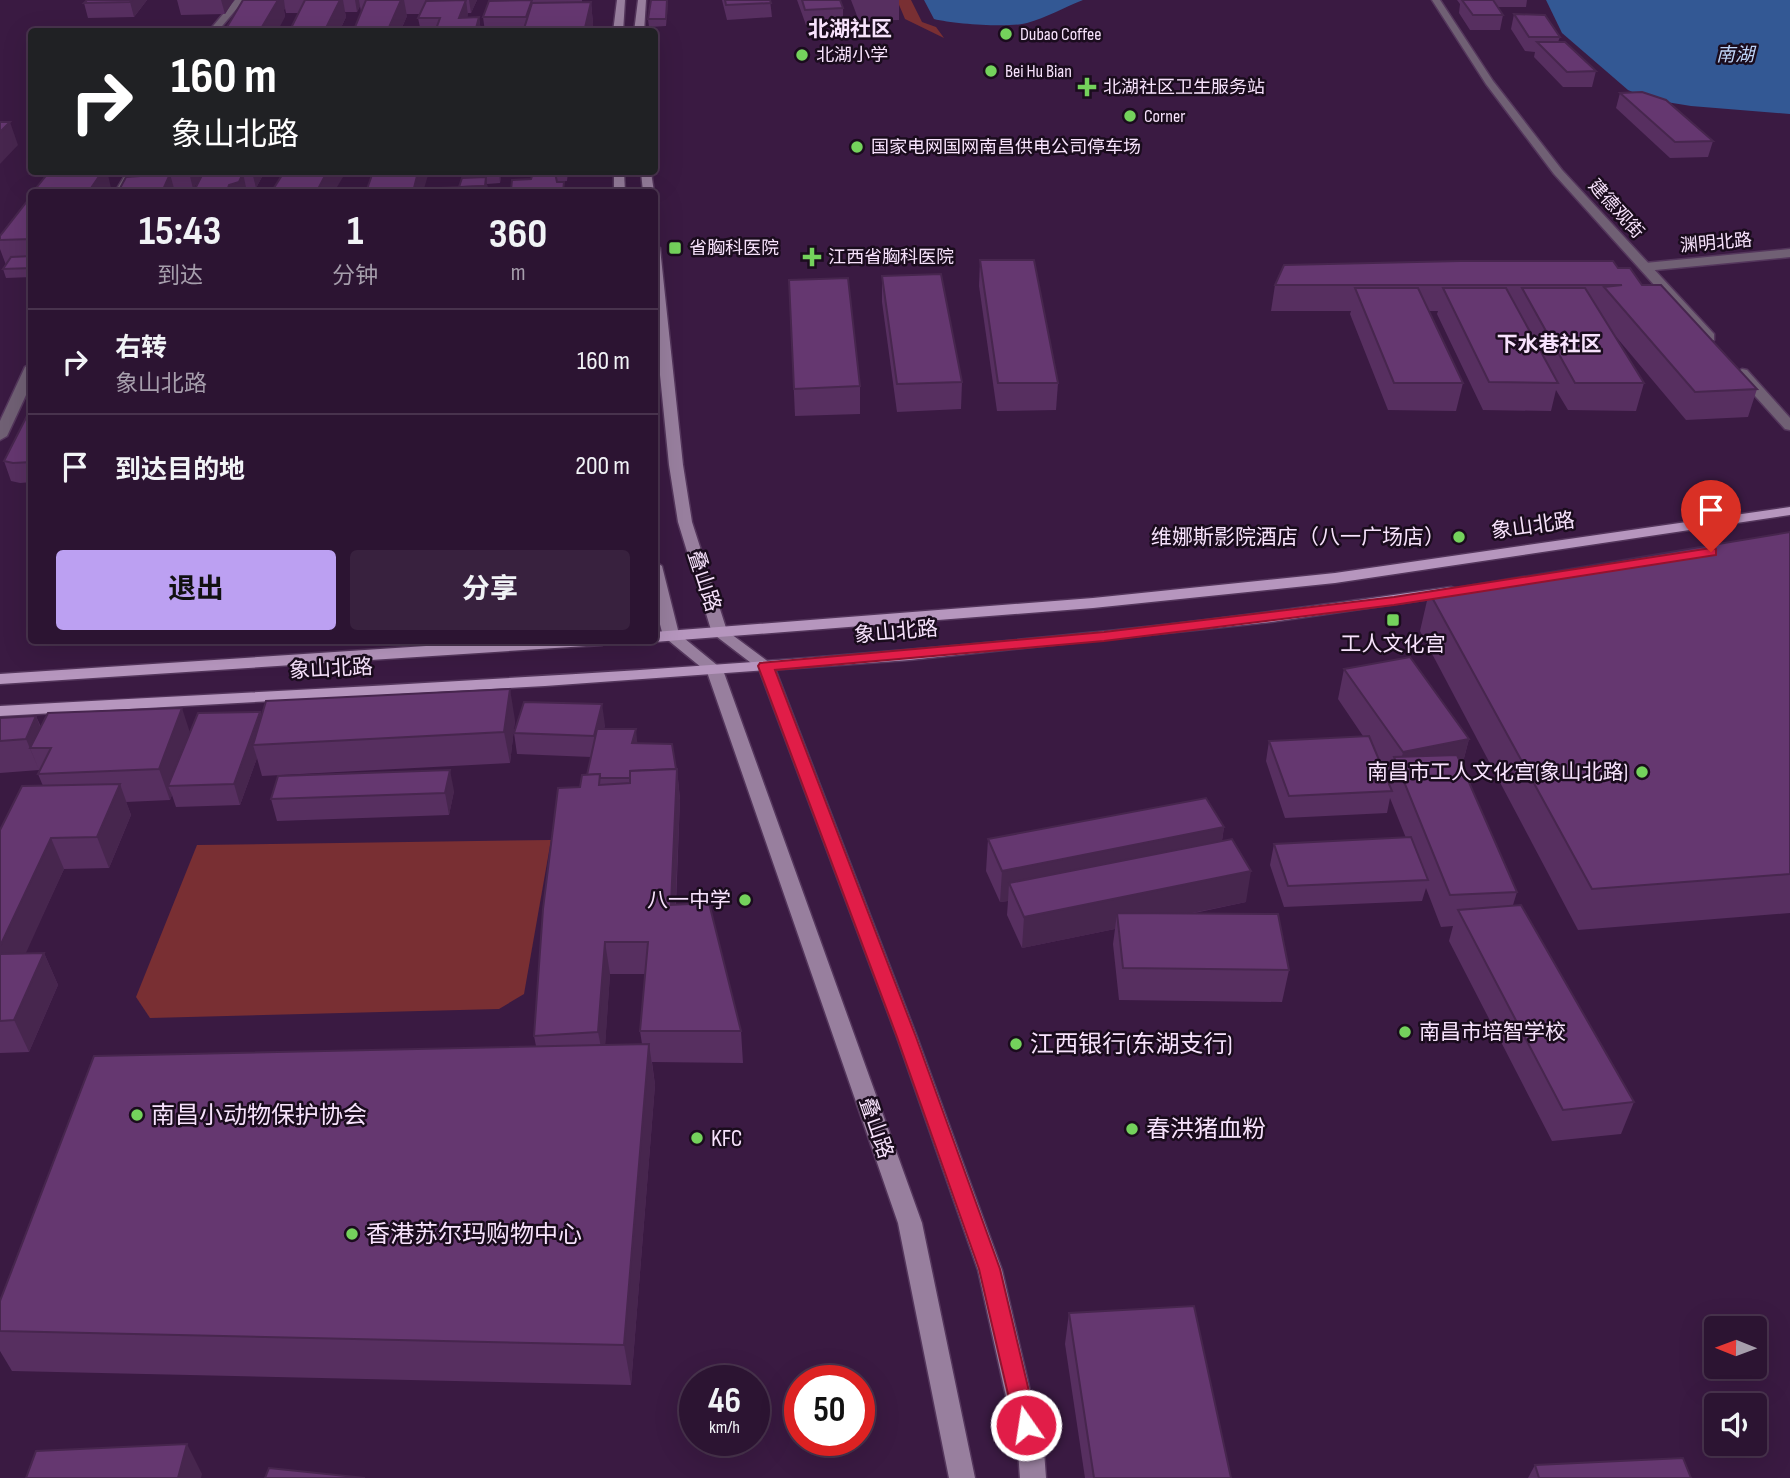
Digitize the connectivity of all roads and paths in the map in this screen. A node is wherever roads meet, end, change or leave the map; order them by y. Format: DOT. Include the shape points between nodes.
graph roads {
  1 [pos="240,0"];
  2 [pos="621,0"];
  3 [pos="642,0"];
  4 [pos="1436,0"];
  5 [pos="216,28"];
  6 [pos="618,28"];
  7 [pos="639,28"];
  8 [pos="1790,253"];
  9 [pos="1645,267"];
  10 [pos="658,287"];
  11 [pos="1717,346"];
  12 [pos="1735,366"];
  13 [pos="28,376"];
  14 [pos="1790,426"];
  15 [pos="0,436"];
  16 [pos="1790,511"];
  17 [pos="1462,590"];
  18 [pos="658,597"];
  19 [pos="720,633"];
  20 [pos="663,636"];
  21 [pos="540,644"];
  22 [pos="766,666"];
  23 [pos="715,670"];
  24 [pos="0,679"];
  25 [pos="0,711"];
  26 [pos="962,1478"];
  27 [pos="1033,1478"];
  1 -- 5 [label="street"];
  2 -- 6 [label="main road"];
  3 -- 7 [label="main road"];
  4 -- 9 [label="street, 建德观街" via="1489,82 1558,172"];
  8 -- 9 [label="street, 渊明北路"];
  9 -- 11 [label="street, 建德观街"];
  10 -- 19 [label="main road, 叠山路" via="685,522"];
  12 -- 14 [label="street"];
  13 -- 15 [label="street"];
  16 -- 19 [label="main road, 象山北路" via="1335,578"];
  17 -- 22 [label="main road, 象山北路" via="1104,636"];
  18 -- 20 [label="main road, 叠山路"];
  19 -- 20 [label="main road, 象山北路"];
  19 -- 22 [label="main road, 叠山路"];
  20 -- 23 [label="main road"];
  21 -- 24 [label="main road, 象山北路"];
  22 -- 23 [label="main road, 象山北路"];
  22 -- 27 [label="main road" via="990,1269"];
  23 -- 25 [label="main road, 象山北路"];
  23 -- 26 [label="main road, 叠山路" via="910,1223"];
}
